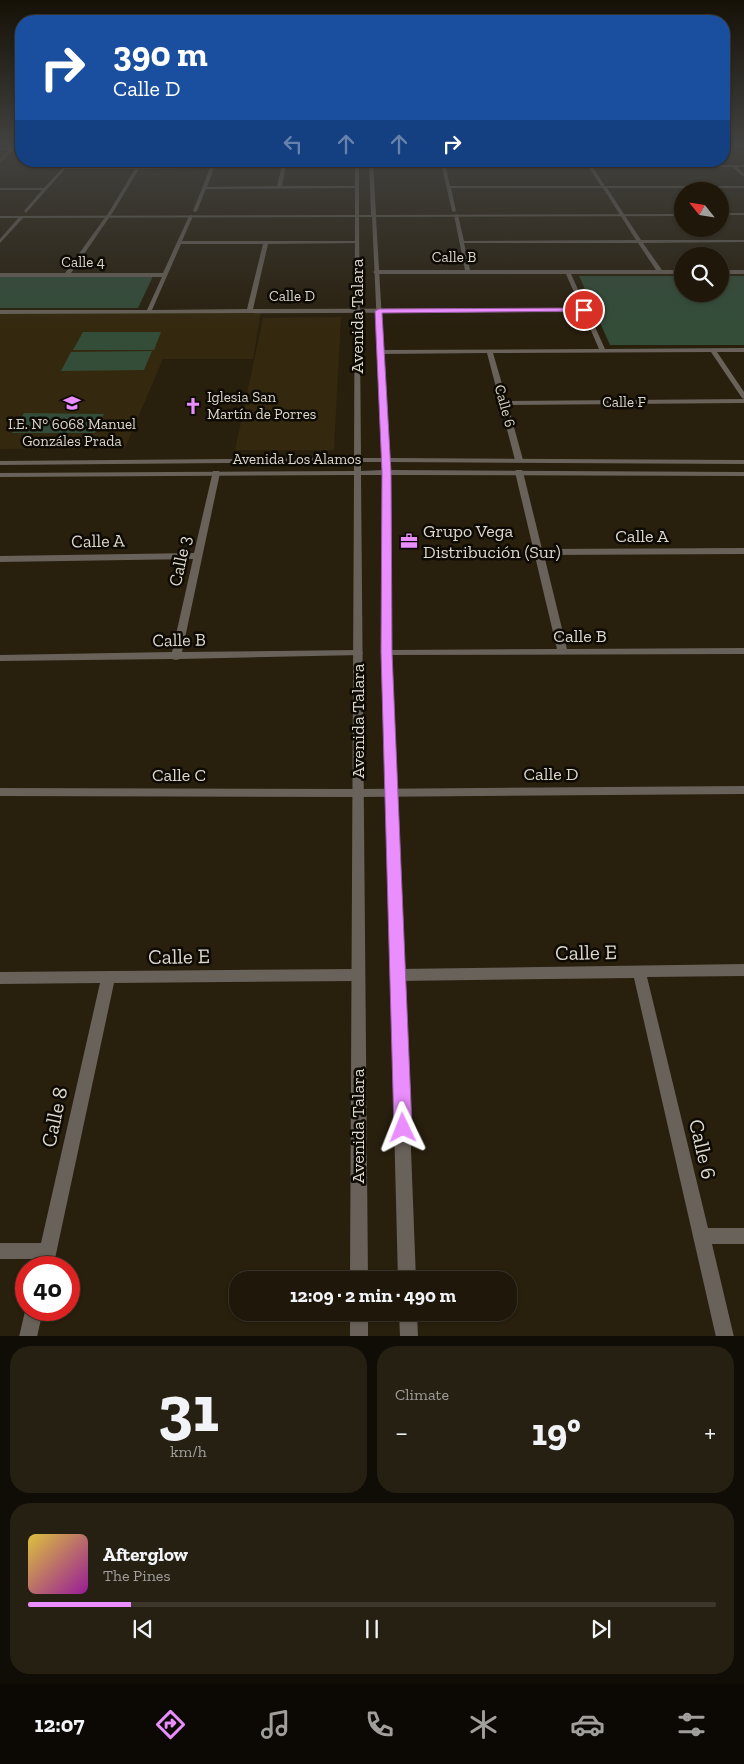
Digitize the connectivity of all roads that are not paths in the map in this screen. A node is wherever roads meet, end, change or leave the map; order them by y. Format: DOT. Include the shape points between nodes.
graph roads {
  1 [pos="31,206"];
  2 [pos="114,206"];
  3 [pos="196,206"];
  4 [pos="357,206"];
  5 [pos="373,206"];
  6 [pos="453,206"];
  7 [pos="617,206"];
  8 [pos="674,210"];
  9 [pos="729,210"];
  10 [pos="744,210"];
  11 [pos="0,212"];
  12 [pos="26,212"];
  13 [pos="111,212"];
  14 [pos="621,212"];
  15 [pos="357,213"];
  16 [pos="373,213"];
  17 [pos="455,213"];
  18 [pos="193,214"];
  19 [pos="729,214"];
  20 [pos="744,214"];
  21 [pos="674,215"];
  22 [pos="0,217"];
  23 [pos="22,217"];
  24 [pos="106,217"];
  25 [pos="640,241"];
  26 [pos="744,241"];
  27 [pos="0,242"];
  28 [pos="266,242"];
  29 [pos="357,242"];
  30 [pos="462,242"];
  31 [pos="179,243"];
  32 [pos="376,272"];
  33 [pos="468,272"];
  34 [pos="568,272"];
  35 [pos="660,272"];
  36 [pos="674,272"];
  37 [pos="729,272"];
  38 [pos="744,272"];
  39 [pos="0,275"];
  40 [pos="67,275"];
  41 [pos="165,275"];
  42 [pos="584,310"];
  43 [pos="149,311"];
  44 [pos="250,311"];
  45 [pos="357,311"];
  46 [pos="379,311"];
  47 [pos="0,312"];
  48 [pos="744,350"];
  49 [pos="603,351"];
  50 [pos="714,351"];
  51 [pos="380,352"];
  52 [pos="490,352"];
  53 [pos="744,397"];
  54 [pos="744,401"];
  55 [pos="504,403"];
  56 [pos="358,460"];
  57 [pos="385,460"];
  58 [pos="518,460"];
  59 [pos="744,462"];
  60 [pos="0,463"];
  61 [pos="387,472"];
  62 [pos="518,472"];
  63 [pos="216,473"];
  64 [pos="356,473"];
  65 [pos="744,474"];
  66 [pos="0,475"];
  67 [pos="540,552"];
  68 [pos="744,552"];
  69 [pos="197,556"];
  70 [pos="0,559"];
  71 [pos="744,651"];
  72 [pos="387,652"];
  73 [pos="563,652"];
  74 [pos="358,653"];
  75 [pos="176,657"];
  76 [pos="0,658"];
  77 [pos="744,790"];
  78 [pos="0,792"];
  79 [pos="392,792"];
  80 [pos="358,793"];
  81 [pos="744,970"];
  82 [pos="640,972"];
  83 [pos="358,975"];
  84 [pos="398,976"];
  85 [pos="108,977"];
  86 [pos="0,978"];
  87 [pos="702,1236"];
  88 [pos="744,1236"];
  89 [pos="47,1250"];
  90 [pos="0,1251"];
  91 [pos="46,1256"];
  92 [pos="359,1271"];
  93 [pos="407,1271"];
  94 [pos="31,1321"];
  95 [pos="359,1321"];
  96 [pos="408,1321"];
  97 [pos="28,1336"];
  98 [pos="359,1336"];
  99 [pos="409,1336"];
  100 [pos="725,1336"];
  1 -- 12 [label="street"];
  2 -- 13 [label="street"];
  3 -- 18 [label="street"];
  4 -- 15 [label="street, Avenida Talara"];
  5 -- 16 [label="street, Avenida Talara"];
  6 -- 17 [label="street"];
  7 -- 14 [label="street"];
  8 -- 14 [label="street"];
  9 -- 10 [label="street"];
  11 -- 12 [label="street"];
  12 -- 13 [label="street"];
  13 -- 18 [label="street"];
  13 -- 24 [label="street"];
  14 -- 17 [label="street"];
  14 -- 21 [label="street"];
  14 -- 25 [label="street"];
  15 -- 16 [label="street"];
  15 -- 18 [label="street"];
  15 -- 29 [label="street, Avenida Talara"];
  16 -- 17 [label="street"];
  16 -- 32 [label="street, Avenida Talara"];
  17 -- 30 [label="street"];
  18 -- 24 [label="street"];
  18 -- 31 [label="street"];
  19 -- 20 [label="street"];
  22 -- 23 [label="street"];
  23 -- 24 [label="street"];
  23 -- 27 [label="street"];
  24 -- 40 [label="street"];
  25 -- 26 [label="street"];
  25 -- 30 [label="street"];
  25 -- 35 [label="street"];
  28 -- 29 [label="street"];
  28 -- 31 [label="street"];
  28 -- 44 [label="street"];
  29 -- 45 [label="street, Avenida Talara"];
  30 -- 33 [label="street"];
  31 -- 41 [label="street"];
  32 -- 33 [label="street, Calle B"];
  32 -- 46 [label="street, Avenida Talara"];
  33 -- 34 [label="street, Calle B"];
  34 -- 35 [label="street, Calle B"];
  34 -- 42 [label="street"];
  35 -- 36 [label="street, Calle B"];
  37 -- 38 [label="street"];
  39 -- 40 [label="street, Calle 4"];
  40 -- 41 [label="street, Calle 4"];
  41 -- 43 [label="street"];
  42 -- 46 [label="street, Calle D"];
  42 -- 49 [label="street"];
  43 -- 44 [label="street, Calle D"];
  43 -- 47 [label="street, Calle D"];
  44 -- 45 [label="street, Calle D"];
  45 -- 46 [label="street, Calle D"];
  45 -- 56 [label="street, Avenida Talara"];
  46 -- 51 [label="street, Avenida Talara"];
  48 -- 50 [label="street"];
  49 -- 50 [label="street"];
  49 -- 52 [label="street"];
  50 -- 53 [label="street"];
  51 -- 52 [label="street"];
  51 -- 57 [label="street, Avenida Talara"];
  52 -- 55 [label="street, Calle 6"];
  54 -- 55 [label="street, Calle F"];
  55 -- 58 [label="street, Calle 6"];
  56 -- 57 [label="street, Avenida Los Alamos"];
  56 -- 60 [label="street, Avenida Los Alamos"];
  56 -- 64 [label="street, Avenida Talara"];
  57 -- 58 [label="street, Avenida Los Alamos"];
  57 -- 61 [label="street, Avenida Talara"];
  58 -- 59 [label="street, Avenida Los Alamos"];
  61 -- 62 [label="street, Avenida Los Alamos"];
  61 -- 64 [label="street, Avenida Los Alamos"];
  61 -- 72 [label="street, Avenida Talara"];
  62 -- 65 [label="street, Avenida Los Alamos"];
  62 -- 67 [label="street"];
  63 -- 64 [label="street, Avenida Los Alamos"];
  63 -- 66 [label="street, Avenida Los Alamos"];
  63 -- 69 [label="street, Calle 3"];
  64 -- 74 [label="street, Avenida Talara"];
  67 -- 68 [label="street, Calle A"];
  67 -- 73 [label="street"];
  69 -- 70 [label="street, Calle A"];
  69 -- 75 [label="street, Calle 3"];
  71 -- 73 [label="street, Calle B"];
  72 -- 73 [label="street, Calle B"];
  72 -- 79 [label="street, Avenida Talara"];
  74 -- 75 [label="street, Calle B"];
  74 -- 80 [label="street, Avenida Talara"];
  75 -- 76 [label="street, Calle B"];
  77 -- 79 [label="street, Calle D"];
  78 -- 80 [label="street, Calle C"];
  79 -- 80 [label="street, Calle D"];
  79 -- 84 [label="street, Avenida Talara"];
  80 -- 83 [label="street, Avenida Talara"];
  81 -- 82 [label="street, Calle E"];
  82 -- 84 [label="street, Calle E"];
  82 -- 87 [label="street, Calle 6"];
  83 -- 85 [label="street, Calle E"];
  83 -- 92 [label="street, Avenida Talara"];
  84 -- 93 [label="street, Avenida Talara"];
  85 -- 86 [label="street, Calle E"];
  85 -- 89 [label="street, Calle 8"];
  87 -- 88 [label="street"];
  87 -- 100 [label="street, Calle 6"];
  89 -- 90 [label="street"];
  89 -- 91 [label="street, Calle 8"];
  94 -- 97 [label="street"];
  95 -- 98 [label="street"];
  96 -- 99 [label="street"];
}
